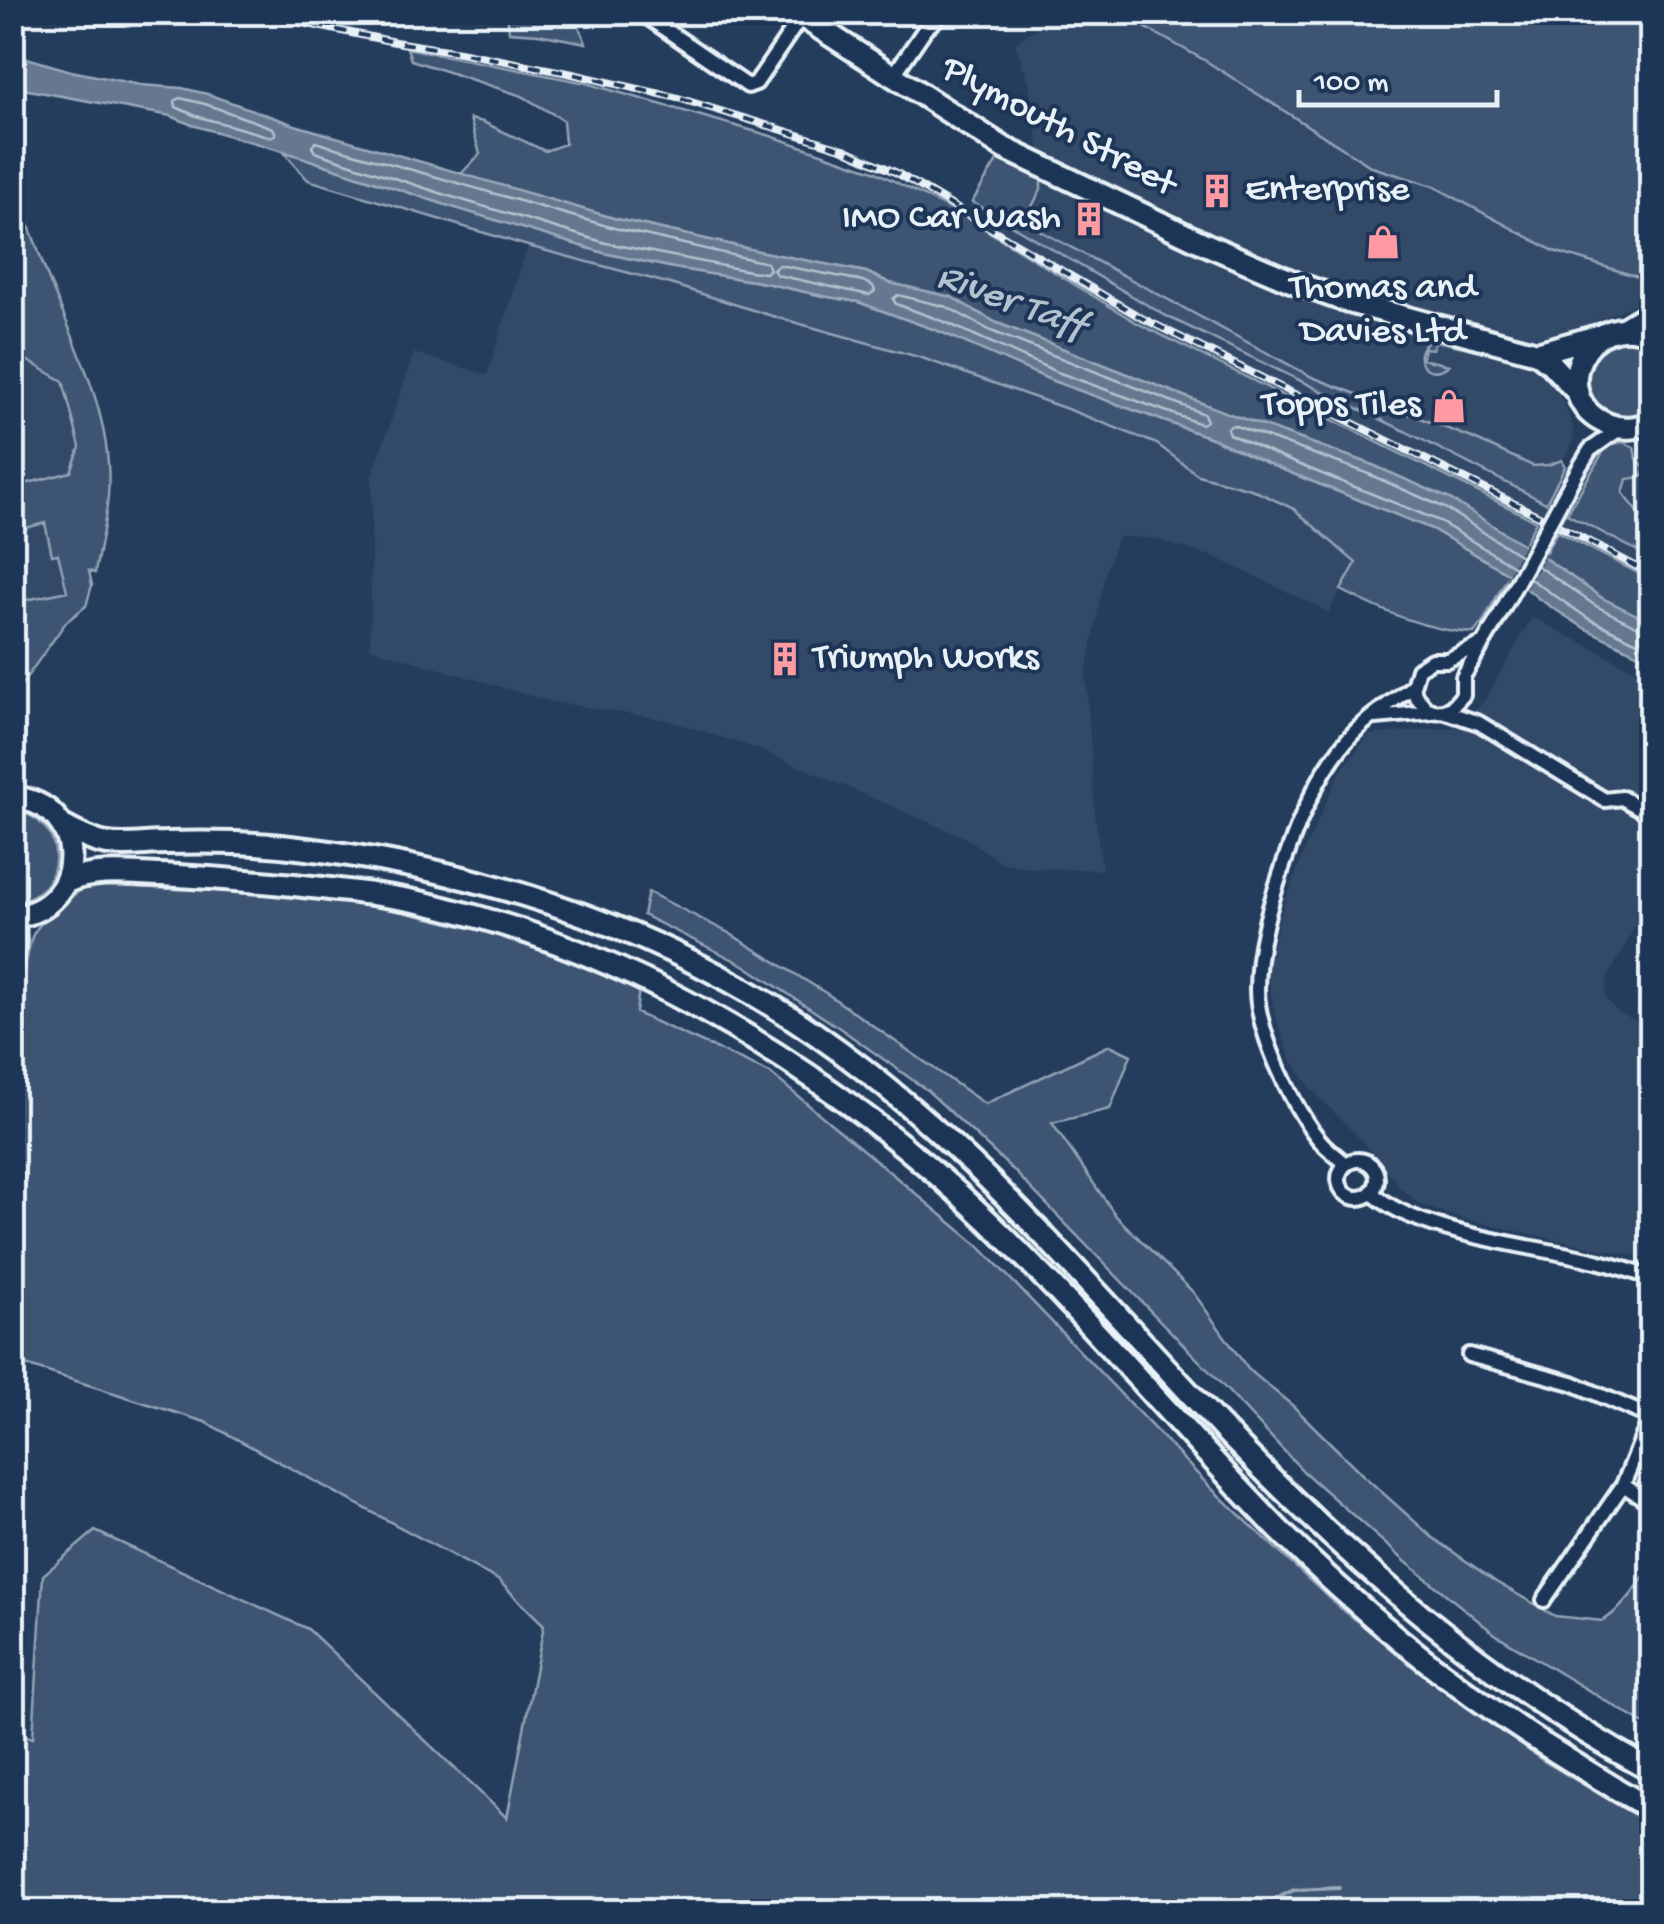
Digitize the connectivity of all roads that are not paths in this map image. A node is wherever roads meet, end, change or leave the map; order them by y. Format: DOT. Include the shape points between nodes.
graph roads {
  1 [pos="640,12"];
  2 [pos="944,12"];
  3 [pos="798,15"];
  4 [pos="893,76"];
  5 [pos="1652,306"];
  6 [pos="1607,332"];
  7 [pos="1652,335"];
  8 [pos="1537,354"];
  9 [pos="1577,392"];
  10 [pos="1589,412"];
  11 [pos="1652,420"];
  12 [pos="1621,428"];
  13 [pos="1590,450"];
  14 [pos="1484,642"];
  15 [pos="1447,660"];
  16 [pos="1464,682"];
  17 [pos="1412,686"];
  18 [pos="1439,710"];
  19 [pos="1374,717"];
  20 [pos="1479,723"];
  21 [pos="12,797"];
  22 [pos="1642,810"];
  23 [pos="63,826"];
  24 [pos="66,882"];
  25 [pos="15,917"];
  26 [pos="12,970"];
  27 [pos="1346,1164"];
  28 [pos="1372,1192"];
  29 [pos="1652,1278"];
  30 [pos="1469,1355"];
  31 [pos="1651,1416"];
  32 [pos="1623,1486"];
  33 [pos="1652,1504"];
  34 [pos="1544,1600"];
  35 [pos="1652,1771"];
  36 [pos="1652,1809"];
  1 -- 3 [label="street" via="748,86"];
  2 -- 4 [label="street"];
  3 -- 4 [label="main road, Plymouth Street"];
  4 -- 8 [label="main road, Plymouth Street" via="1033,164 1204,244 1349,302"];
  5 -- 6 [label="street"];
  6 -- 7 [label="main road" via="1630,328"];
  6 -- 8 [label="main road"];
  6 -- 9 [label="main road" via="1580,359"];
  8 -- 9 [label="main road"];
  9 -- 10 [label="main road"];
  10 -- 12 [label="main road"];
  10 -- 13 [label="street"];
  11 -- 12 [label="main road"];
  12 -- 13 [label="street"];
  13 -- 14 [label="street, bridge"];
  14 -- 15 [label="street"];
  14 -- 16 [label="street"];
  15 -- 16 [label="street"];
  15 -- 17 [label="street" via="1424,663"];
  16 -- 18 [label="street" via="1458,702"];
  16 -- 20 [label="street"];
  17 -- 18 [label="street" via="1419,702"];
  17 -- 19 [label="street"];
  18 -- 19 [label="street"];
  18 -- 20 [label="street"];
  19 -- 27 [label="street" via="1348,738 1307,804 1272,900 1258,966 1257,995 1280,1073 1304,1120"];
  20 -- 22 [label="street" via="1605,800 1622,798"];
  21 -- 23 [label="main road" via="36,802"];
  23 -- 24 [label="main road" via="70,844"];
  23 -- 35 [label="main road" via="108,844 282,846 484,882 605,924 732,982 900,1096 1364,1566 1472,1656"];
  24 -- 25 [label="main road" via="48,905"];
  24 -- 36 [label="main road" via="100,873 220,878 434,905 618,967 762,1043 874,1124 990,1223 1351,1598 1522,1732"];
  25 -- 26 [label="street" via="19,947"];
  27 -- 28 [label="street" via="1358,1160 1373,1168"];
  27 -- 28 [label="street" via="1338,1180 1344,1192 1360,1198"];
  28 -- 29 [label="street" via="1454,1231"];
  30 -- 31 [label="street" via="1572,1383"];
  31 -- 32 [label="street"];
  32 -- 33 [label="street"];
  32 -- 34 [label="street"];
}
